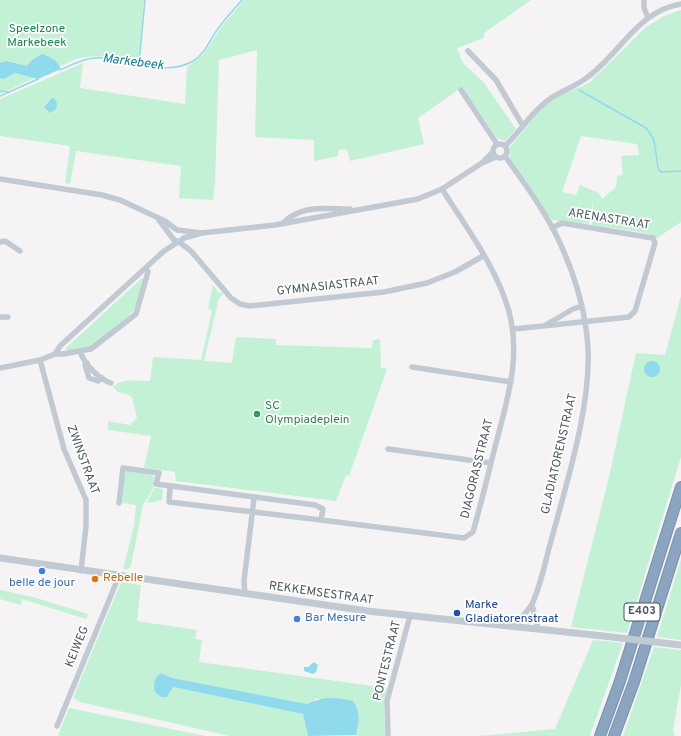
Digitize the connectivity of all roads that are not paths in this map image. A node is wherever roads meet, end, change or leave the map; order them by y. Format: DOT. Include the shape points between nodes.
graph roads {
  1 [pos="644,0"];
  2 [pos="681,4"];
  3 [pos="648,18"];
  4 [pos="468,51"];
  5 [pos="460,90"];
  6 [pos="523,126"];
  7 [pos="497,144"];
  8 [pos="505,146"];
  9 [pos="494,154"];
  10 [pos="505,156"];
  11 [pos="0,178"];
  12 [pos="442,189"];
  13 [pos="364,208"];
  14 [pos="159,220"];
  15 [pos="282,224"];
  16 [pos="552,228"];
  17 [pos="180,230"];
  18 [pos="202,233"];
  19 [pos="172,237"];
  20 [pos="181,240"];
  21 [pos="0,242"];
  22 [pos="20,250"];
  23 [pos="164,252"];
  24 [pos="483,256"];
  25 [pos="146,269"];
  26 [pos="582,306"];
  27 [pos="0,316"];
  28 [pos="8,317"];
  29 [pos="585,323"];
  30 [pos="542,327"];
  31 [pos="514,330"];
  32 [pos="80,351"];
  33 [pos="55,354"];
  34 [pos="40,360"];
  35 [pos="87,363"];
  36 [pos="412,367"];
  37 [pos="0,368"];
  38 [pos="102,378"];
  39 [pos="511,382"];
  40 [pos="111,383"];
  41 [pos="388,449"];
  42 [pos="491,463"];
  43 [pos="681,486"];
  44 [pos="170,487"];
  45 [pos="254,498"];
  46 [pos="119,503"];
  47 [pos="253,511"];
  48 [pos="321,520"];
  49 [pos="681,533"];
  50 [pos="0,558"];
  51 [pos="81,571"];
  52 [pos="119,576"];
  53 [pos="242,594"];
  54 [pos="532,605"];
  55 [pos="410,616"];
  56 [pos="518,627"];
  57 [pos="537,628"];
  58 [pos="681,645"];
  59 [pos="57,726"];
  60 [pos="388,736"];
  61 [pos="600,736"];
  62 [pos="614,736"];
  1 -- 3 [label="street"];
  2 -- 3 [label="street" via="664,9"];
  3 -- 6 [label="street" via="632,30 590,76 546,101"];
  4 -- 6 [label="street" via="496,80"];
  5 -- 7 [label="street"];
  6 -- 8 [label="street"];
  7 -- 8 [label="street"];
  7 -- 9 [label="street" via="493,147"];
  8 -- 10 [label="street"];
  9 -- 10 [label="street" via="501,158"];
  9 -- 12 [label="street"];
  10 -- 16 [label="street, GLADIATORENSTRAAT"];
  11 -- 14 [label="street" via="102,195 134,206"];
  12 -- 13 [label="street" via="418,199"];
  12 -- 24 [label="street, DIAGORASSTRAAT"];
  13 -- 15 [label="street"];
  13 -- 15 [label="street" via="301,210"];
  14 -- 17 [label="street"];
  14 -- 19 [label="street"];
  15 -- 18 [label="street"];
  16 -- 26 [label="street, GLADIATORENSTRAAT" via="567,261"];
  16 -- 29 [label="street, ARENASTRAAT" via="562,223 651,237 655,241 633,315"];
  17 -- 18 [label="street"];
  17 -- 19 [label="street"];
  17 -- 20 [label="street"];
  18 -- 20 [label="street"];
  19 -- 20 [label="street"];
  19 -- 23 [label="street"];
  20 -- 23 [label="street"];
  20 -- 24 [label="street, GYMNASIASTRAAT" via="188,244 191,251 231,298 240,304 250,306 384,292 427,283 455,272"];
  21 -- 22 [label="street" via="5,241"];
  23 -- 25 [label="street"];
  24 -- 31 [label="street, DIAGORASSTRAAT" via="506,300"];
  25 -- 32 [label="street" via="147,279 136,314 91,349"];
  25 -- 33 [label="street" via="60,346"];
  26 -- 29 [label="street, GLADIATORENSTRAAT"];
  26 -- 30 [label="street"];
  27 -- 28 [label="street"];
  29 -- 30 [label="street"];
  29 -- 54 [label="street, GLADIATORENSTRAAT" via="588,360 585,403 556,523"];
  30 -- 31 [label="street"];
  31 -- 39 [label="street, DIAGORASSTRAAT" via="514,368"];
  32 -- 33 [label="street"];
  32 -- 35 [label="street"];
  33 -- 34 [label="street"];
  34 -- 37 [label="street"];
  34 -- 51 [label="street, ZWINSTRAAT" via="64,449 86,500"];
  35 -- 38 [label="street"];
  35 -- 38 [label="street" via="85,365 89,378 98,381"];
  36 -- 39 [label="street"];
  38 -- 40 [label="street"];
  39 -- 42 [label="street, DIAGORASSTRAAT"];
  41 -- 42 [label="street"];
  42 -- 48 [label="street, DIAGORASSTRAAT" via="474,532 464,538"];
  43 -- 61 [label="highway, E403"];
  44 -- 45 [label="street"];
  44 -- 46 [label="street" via="156,484 159,473 123,468"];
  44 -- 47 [label="street, DIAGORASSTRAAT" via="170,502"];
  45 -- 47 [label="street"];
  45 -- 48 [label="street" via="320,506 323,509"];
  47 -- 48 [label="street, DIAGORASSTRAAT"];
  47 -- 53 [label="street"];
  49 -- 62 [label="highway, E403" via="634,682"];
  50 -- 51 [label="street, REKKEMSESTRAAT"];
  51 -- 52 [label="street, REKKEMSESTRAAT"];
  52 -- 53 [label="street, REKKEMSESTRAAT"];
  52 -- 59 [label="street, KEIWEG"];
  53 -- 55 [label="street, REKKEMSESTRAAT"];
  54 -- 56 [label="street, GLADIATORENSTRAAT" via="518,621"];
  54 -- 57 [label="street"];
  55 -- 56 [label="street, REKKEMSESTRAAT"];
  55 -- 60 [label="street, PONTESTRAAT" via="387,701"];
  56 -- 57 [label="street, REKKEMSESTRAAT"];
  57 -- 58 [label="street, REKKEMSESTRAAT, bridge"];
}
